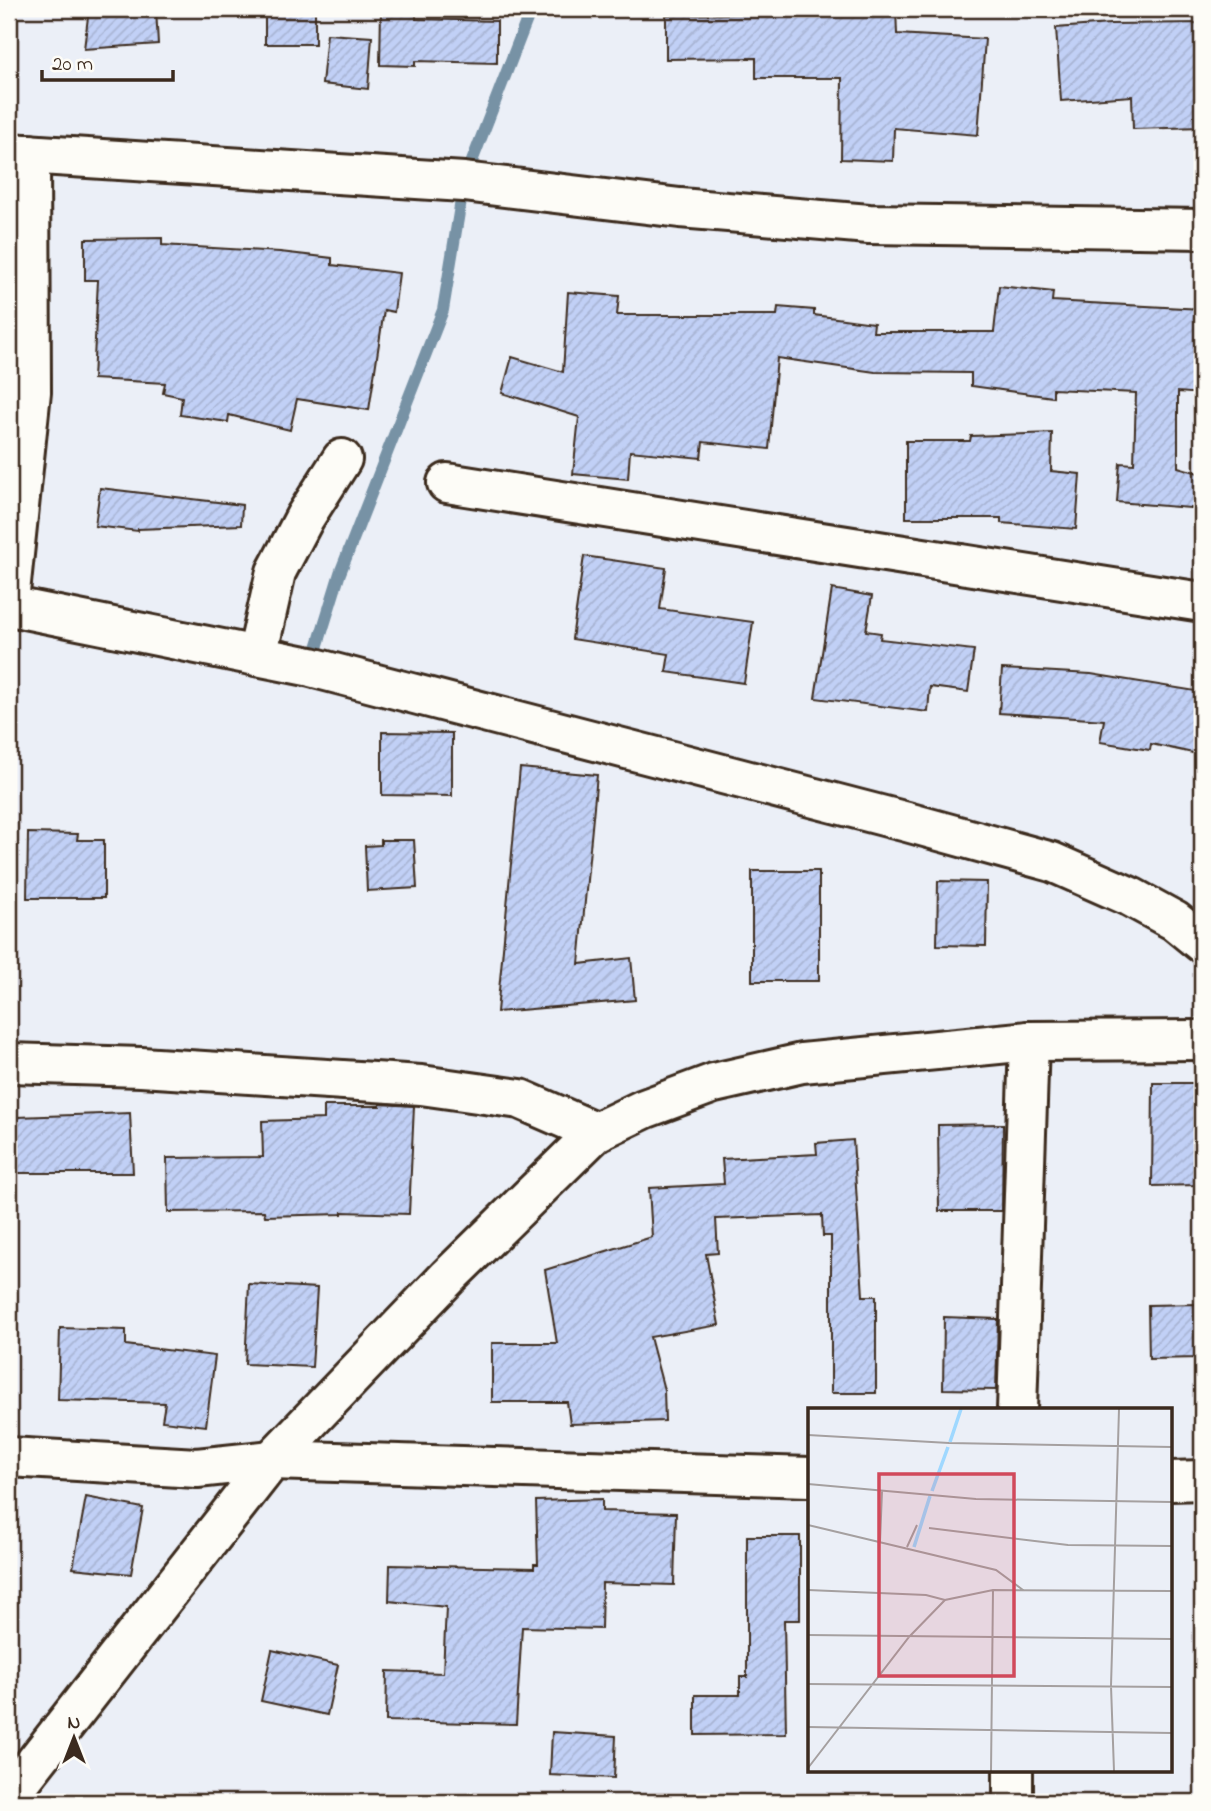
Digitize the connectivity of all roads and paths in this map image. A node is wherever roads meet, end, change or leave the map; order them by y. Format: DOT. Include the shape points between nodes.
graph roads {
  1 [pos="20,153"];
  2 [pos="1202,229"];
  3 [pos="342,459"];
  4 [pos="447,483"];
  5 [pos="1202,602"];
  6 [pos="9,604"];
  7 [pos="257,656"];
  8 [pos="1202,943"];
  9 [pos="1202,1040"];
  10 [pos="1029,1041"];
  11 [pos="9,1063"];
  12 [pos="596,1132"];
  13 [pos="1017,1408"];
  14 [pos="9,1457"];
  15 [pos="272,1460"];
  16 [pos="808,1477"];
  17 [pos="1202,1480"];
  18 [pos="1172,1481"];
  19 [pos="1013,1772"];
  20 [pos="9,1796"];
  21 [pos="1013,1802"];
  1 -- 2 [label="street" via="464,182 680,208 869,224"];
  1 -- 6 [label="street" via="31,392"];
  3 -- 7 [label="street" via="304,517 276,572"];
  4 -- 5 [label="street"];
  6 -- 7 [label="street"];
  7 -- 8 [label="street" via="1052,862 1131,897"];
  9 -- 10 [label="street"];
  10 -- 12 [label="street" via="802,1063 714,1083"];
  10 -- 13 [label="street"];
  11 -- 12 [label="street" via="421,1086 520,1098"];
  12 -- 15 [label="street"];
  14 -- 15 [label="street" via="197,1468"];
  15 -- 16 [label="street"];
  15 -- 20 [label="street"];
  17 -- 18 [label="street"];
  19 -- 21 [label="street"];
}
